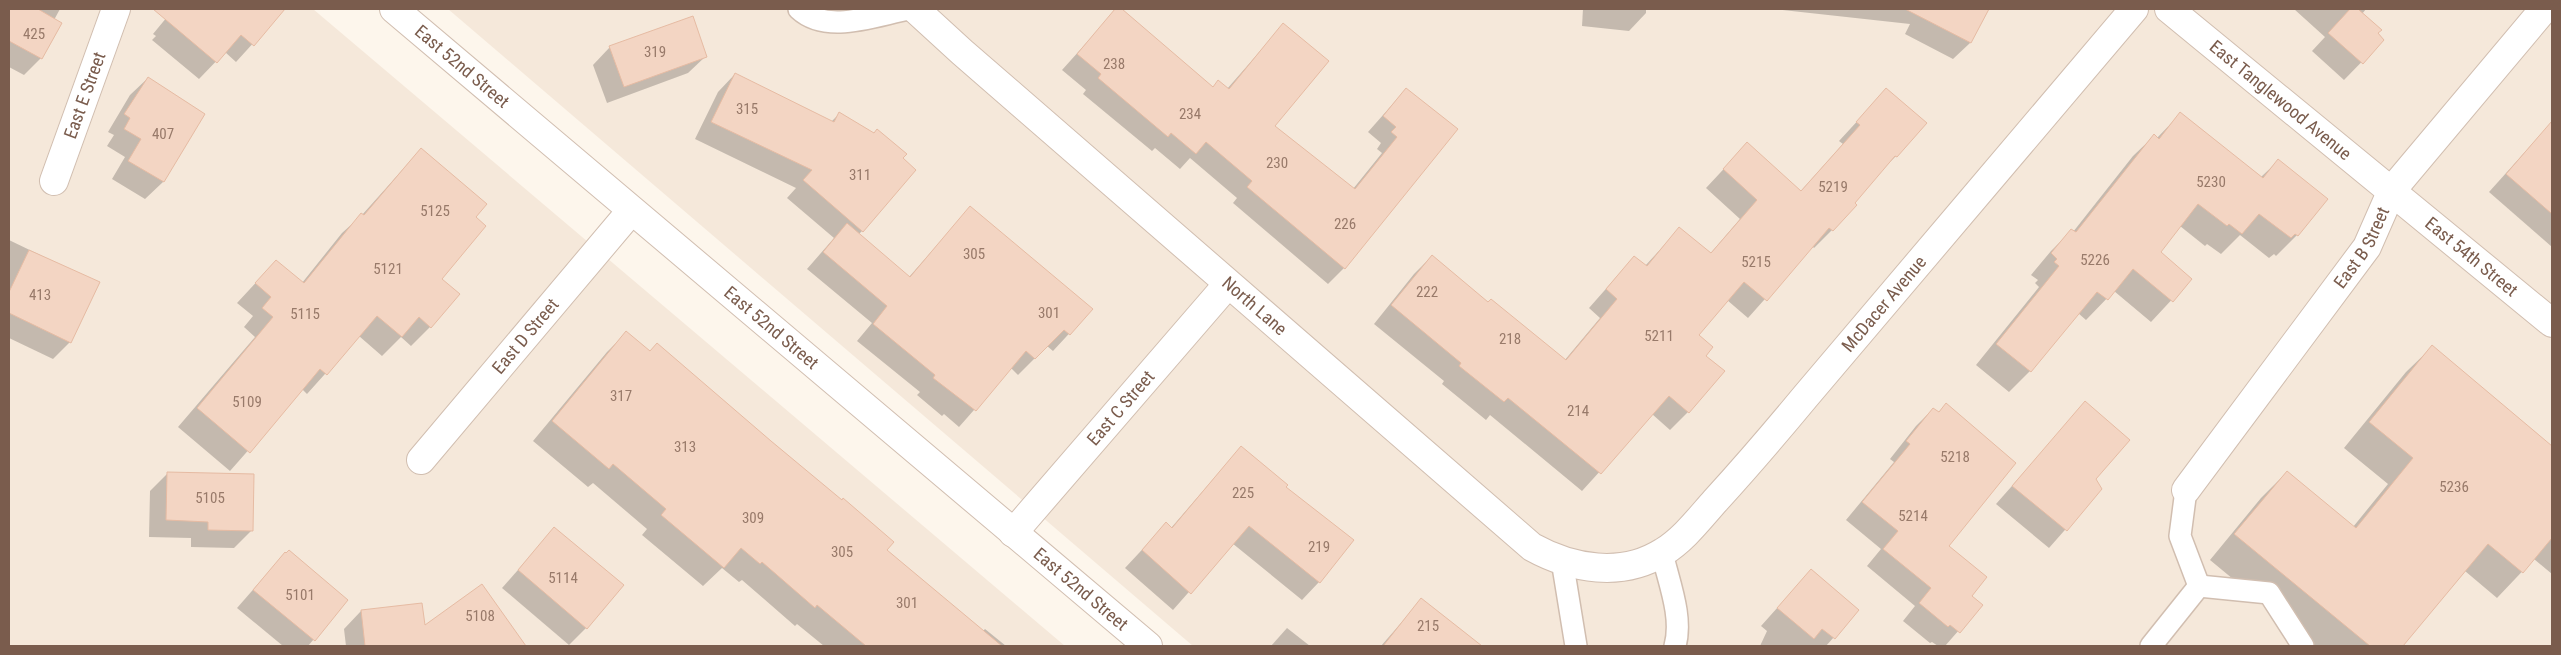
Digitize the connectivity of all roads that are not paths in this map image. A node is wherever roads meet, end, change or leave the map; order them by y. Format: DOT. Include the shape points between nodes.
graph roads {
  1 [pos="116,9"];
  2 [pos="394,9"];
  3 [pos="798,9"];
  4 [pos="910,9"];
  5 [pos="915,9"];
  6 [pos="2134,9"];
  7 [pos="2169,9"];
  8 [pos="2544,9"];
  9 [pos="54,181"];
  10 [pos="2392,190"];
  11 [pos="631,211"];
  12 [pos="1228,284"];
  13 [pos="2552,323"];
  14 [pos="421,460"];
  15 [pos="2186,490"];
  16 [pos="1013,533"];
  17 [pos="1662,553"];
  18 [pos="1562,560"];
  19 [pos="1612,569"];
  20 [pos="2199,586"];
  21 [pos="1148,646"];
  22 [pos="1576,646"];
  23 [pos="1674,646"];
  24 [pos="2151,646"];
  25 [pos="2302,646"];
  1 -- 9 [label="street, East E Street"];
  2 -- 11 [label="street, East 52nd Street"];
  3 -- 4 [label="lane" via="822,21 839,22"];
  5 -- 12 [label="street, North Lane"];
  6 -- 17 [label="street, McDacer Avenue" via="1757,454 1677,542"];
  7 -- 10 [label="street, East Tanglewood Avenue"];
  8 -- 10 [label="street, East B Street"];
  10 -- 13 [label="street, East 54th Street"];
  10 -- 15 [label="street, East B Street" via="2367,247"];
  11 -- 14 [label="street, East D Street"];
  11 -- 16 [label="street, East 52nd Street"];
  12 -- 16 [label="street, East C Street"];
  12 -- 18 [label="street, North Lane" via="1525,541"];
  15 -- 20 [label="lane" via="2180,536"];
  16 -- 21 [label="street, East 52nd Street"];
  17 -- 19 [label="street, McDacer Avenue"];
  17 -- 23 [label="lane" via="1677,617 1678,634"];
  18 -- 19 [label="street, North Lane"];
  18 -- 22 [label="lane"];
  20 -- 24 [label="lane"];
  20 -- 25 [label="lane" via="2269,593"];
}
